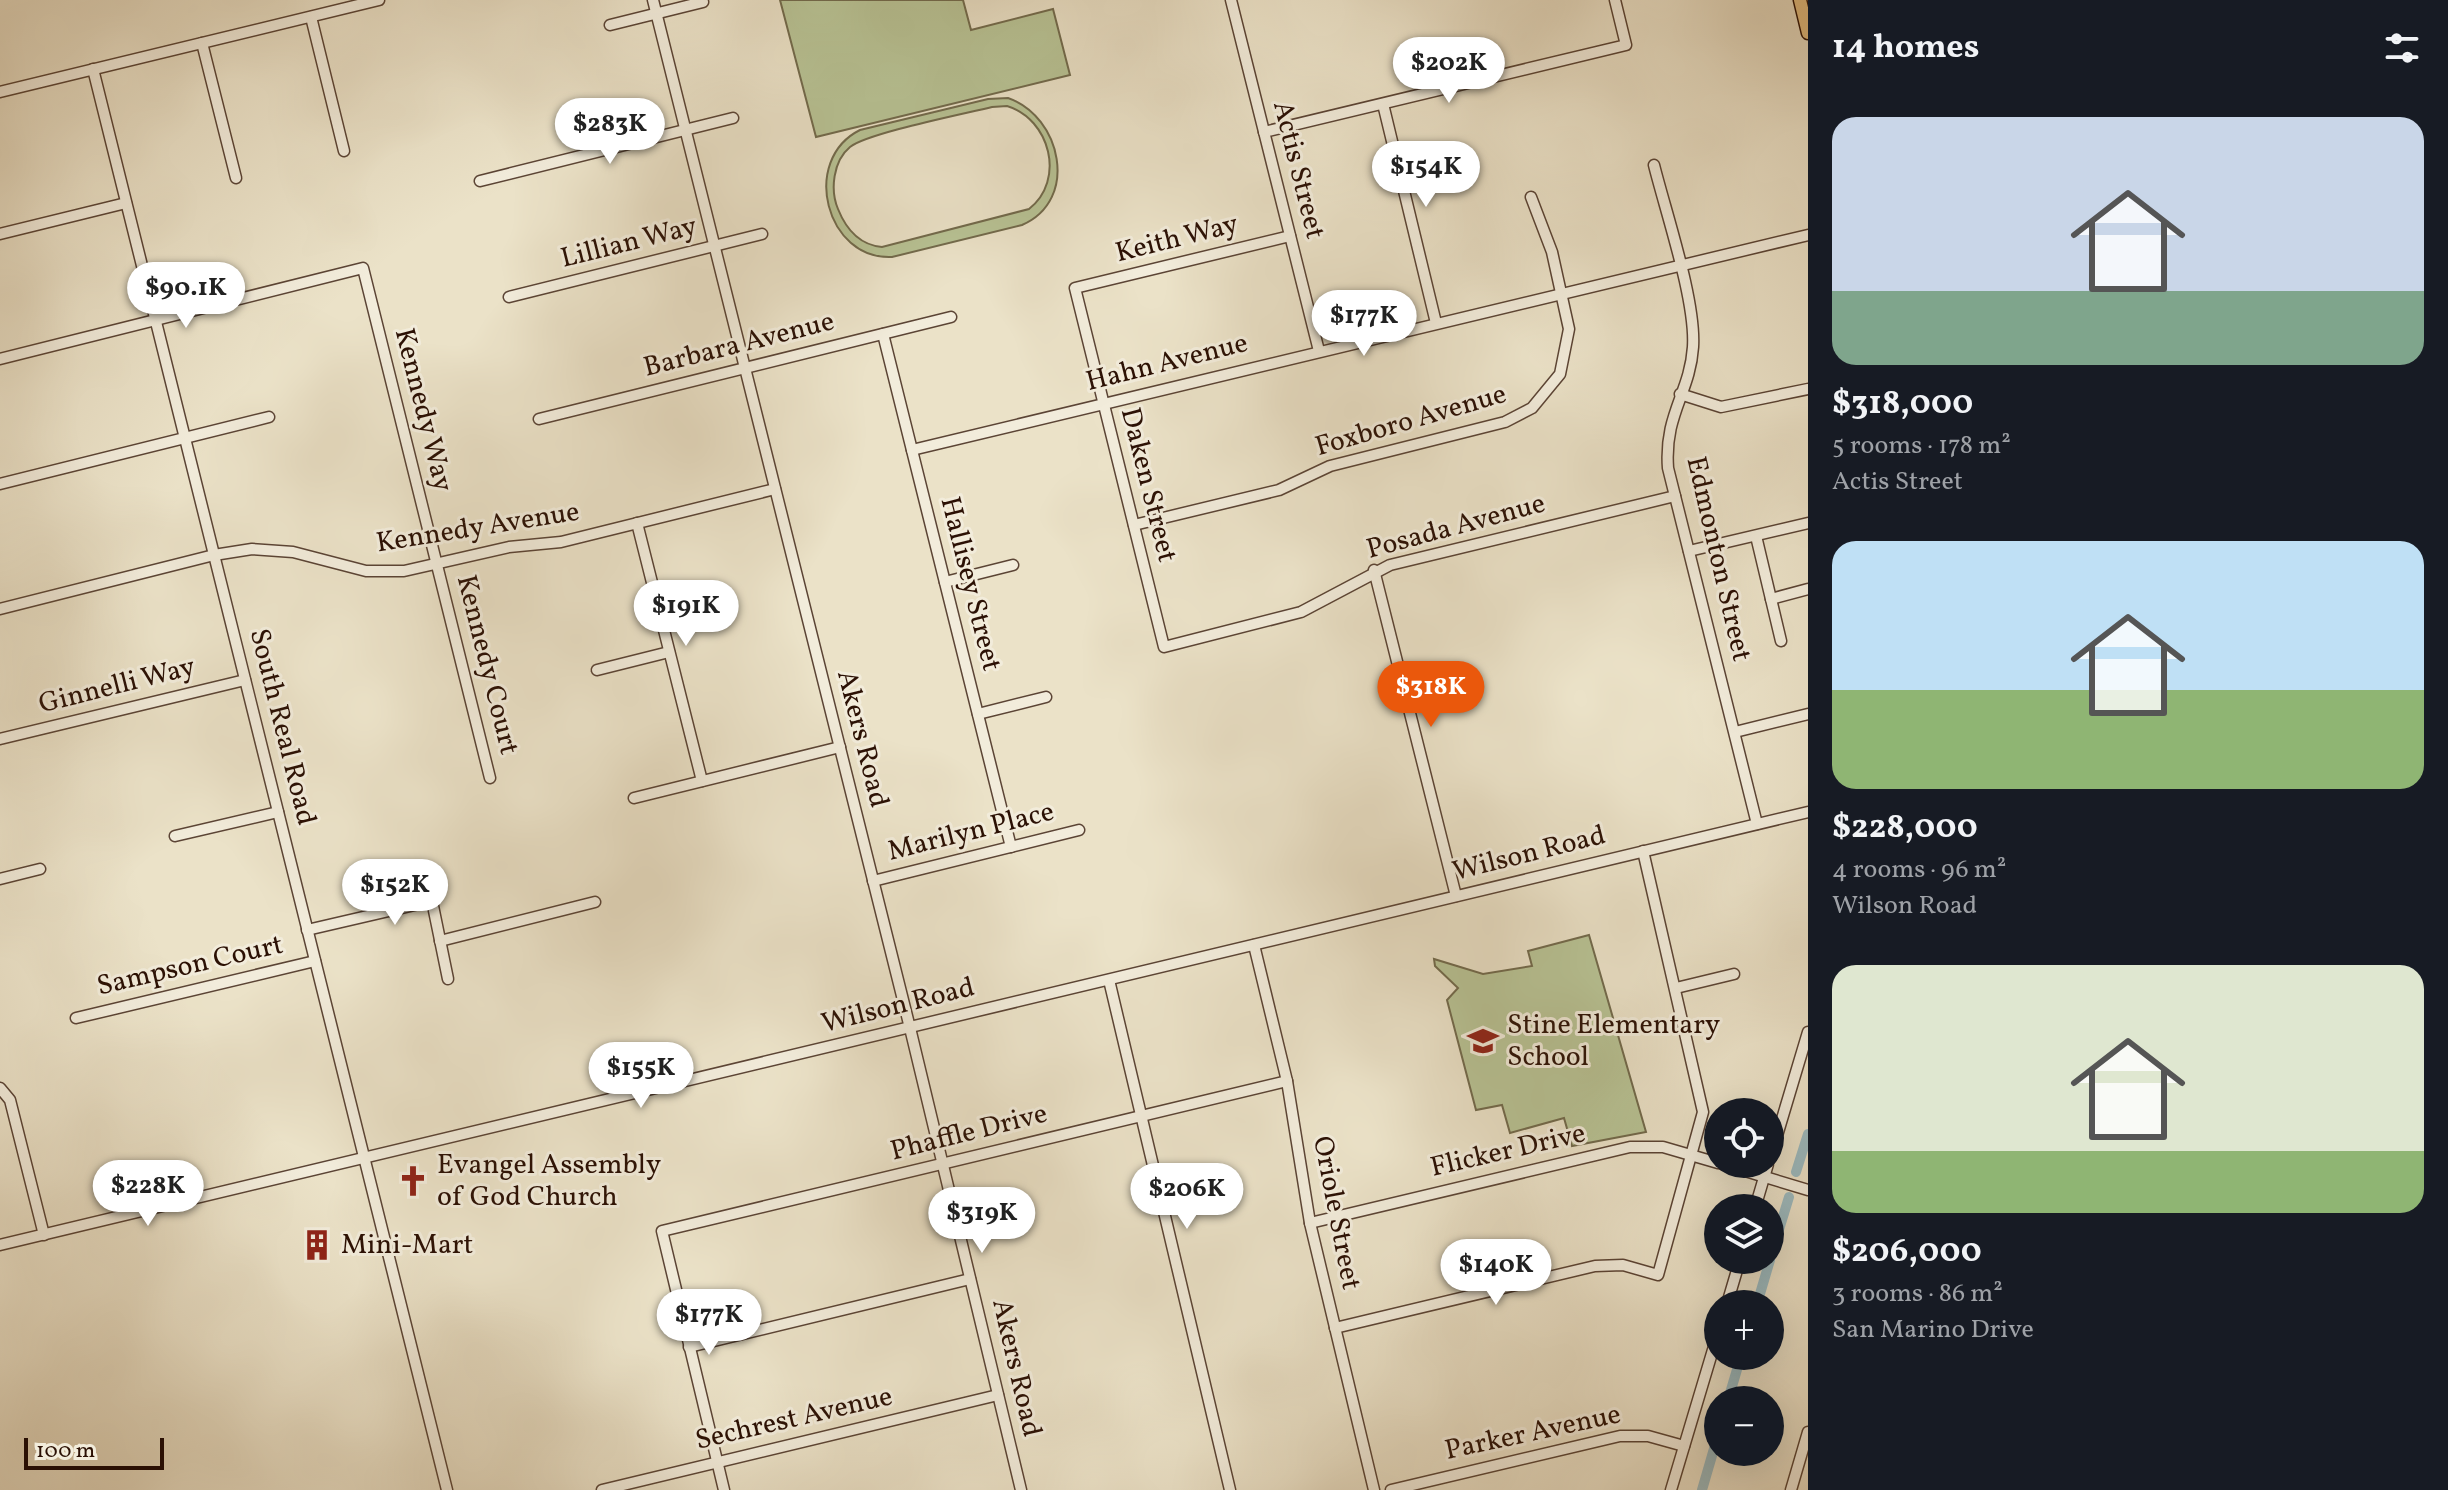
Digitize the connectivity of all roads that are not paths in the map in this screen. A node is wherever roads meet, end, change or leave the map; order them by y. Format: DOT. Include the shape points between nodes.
graph roads {
  1 [pos="379,0"];
  2 [pos="653,0"];
  3 [pos="1231,0"];
  4 [pos="1615,0"];
  5 [pos="1800,0"];
  6 [pos="703,2"];
  7 [pos="657,14"];
  8 [pos="311,17"];
  9 [pos="610,25"];
  10 [pos="1808,33"];
  11 [pos="202,43"];
  12 [pos="93,69"];
  13 [pos="0,92"];
  14 [pos="1383,104"];
  15 [pos="733,118"];
  16 [pos="686,130"];
  17 [pos="1264,132"];
  18 [pos="344,151"];
  19 [pos="1654,165"];
  20 [pos="236,178"];
  21 [pos="480,181"];
  22 [pos="1531,197"];
  23 [pos="126,203"];
  24 [pos="0,234"];
  25 [pos="762,234"];
  26 [pos="1808,235"];
  27 [pos="1290,236"];
  28 [pos="715,246"];
  29 [pos="1678,264"];
  30 [pos="1075,288"];
  31 [pos="1562,293"];
  32 [pos="509,297"];
  33 [pos="951,317"];
  34 [pos="155,320"];
  35 [pos="1436,323"];
  36 [pos="883,334"];
  37 [pos="1319,351"];
  38 [pos="0,359"];
  39 [pos="745,368"];
  40 [pos="1808,389"];
  41 [pos="1680,394"];
  42 [pos="1103,404"];
  43 [pos="269,417"];
  44 [pos="539,419"];
  45 [pos="185,438"];
  46 [pos="912,450"];
  47 [pos="0,484"];
  48 [pos="775,489"];
  49 [pos="1675,496"];
  50 [pos="637,523"];
  51 [pos="1808,523"];
  52 [pos="1134,525"];
  53 [pos="1756,536"];
  54 [pos="1689,551"];
  55 [pos="214,555"];
  56 [pos="437,564"];
  57 [pos="1013,565"];
  58 [pos="1374,570"];
  59 [pos="945,582"];
  60 [pos="1808,589"];
  61 [pos="1771,599"];
  62 [pos="0,609"];
  63 [pos="1781,641"];
  64 [pos="1164,647"];
  65 [pos="669,652"];
  66 [pos="597,670"];
  67 [pos="245,680"];
  68 [pos="1046,697"];
  69 [pos="978,714"];
  70 [pos="1808,714"];
  71 [pos="1735,732"];
  72 [pos="0,739"];
  73 [pos="840,747"];
  74 [pos="490,778"];
  75 [pos="702,781"];
  76 [pos="634,798"];
  77 [pos="278,812"];
  78 [pos="1808,812"];
  79 [pos="1757,824"];
  80 [pos="1079,830"];
  81 [pos="175,836"];
  82 [pos="1011,847"];
  83 [pos="1643,851"];
  84 [pos="40,869"];
  85 [pos="0,879"];
  86 [pos="873,881"];
  87 [pos="1456,896"];
  88 [pos="595,902"];
  89 [pos="307,930"];
  90 [pos="440,941"];
  91 [pos="1254,945"];
  92 [pos="315,961"];
  93 [pos="1734,974"];
  94 [pos="448,979"];
  95 [pos="1109,980"];
  96 [pos="1676,988"];
  97 [pos="76,1018"];
  98 [pos="910,1028"];
  99 [pos="1808,1032"];
  100 [pos="1287,1081"];
  101 [pos="0,1088"];
  102 [pos="1784,1111"];
  103 [pos="1142,1116"];
  104 [pos="1694,1156"];
  105 [pos="364,1158"];
  106 [pos="1704,1159"];
  107 [pos="943,1164"];
  108 [pos="1768,1178"];
  109 [pos="1808,1190"];
  110 [pos="1310,1223"];
  111 [pos="44,1235"];
  112 [pos="0,1245"];
  113 [pos="970,1279"];
  114 [pos="1335,1328"];
  115 [pos="689,1347"];
  116 [pos="1707,1370"];
  117 [pos="998,1395"];
  118 [pos="1808,1432"];
  119 [pos="1806,1445"];
  120 [pos="1684,1446"];
  121 [pos="717,1462"];
  122 [pos="447,1490"];
  123 [pos="602,1490"];
  124 [pos="724,1490"];
  125 [pos="1021,1490"];
  126 [pos="1230,1490"];
  127 [pos="1374,1490"];
  128 [pos="1391,1490"];
  129 [pos="1671,1490"];
  130 [pos="1791,1490"];
  1 -- 8 [label="street"];
  2 -- 7 [label="street, Akers Road"];
  3 -- 17 [label="street, Actis Street"];
  4 -- 14 [label="street" via="1626,45"];
  5 -- 10 [label="main road"];
  6 -- 7 [label="street"];
  7 -- 9 [label="street"];
  7 -- 16 [label="street, Akers Road"];
  8 -- 11 [label="street"];
  8 -- 18 [label="street"];
  11 -- 12 [label="street"];
  11 -- 20 [label="street"];
  12 -- 13 [label="street"];
  12 -- 23 [label="street, South Real Road"];
  14 -- 17 [label="street"];
  14 -- 35 [label="street"];
  15 -- 16 [label="street"];
  16 -- 21 [label="street"];
  16 -- 28 [label="street, Akers Road"];
  17 -- 27 [label="street, Actis Street"];
  19 -- 29 [label="street, Edmonton Street"];
  22 -- 31 [label="street, Foxboro Avenue"];
  23 -- 24 [label="street"];
  23 -- 34 [label="street, South Real Road"];
  25 -- 28 [label="street, Lillian Way"];
  26 -- 29 [label="street, Hahn Avenue"];
  27 -- 30 [label="street, Keith Way"];
  27 -- 37 [label="street, Actis Street"];
  28 -- 32 [label="street, Lillian Way"];
  28 -- 39 [label="street, Akers Road"];
  29 -- 31 [label="street, Hahn Avenue"];
  29 -- 41 [label="street, Edmonton Street" via="1693,339"];
  30 -- 42 [label="street, Daken Street"];
  31 -- 35 [label="street, Hahn Avenue"];
  31 -- 52 [label="street, Foxboro Avenue" via="1569,329 1566,359 1553,387 1520,416 1347,461 1279,490"];
  33 -- 36 [label="street, Barbara Avenue"];
  34 -- 38 [label="street"];
  34 -- 45 [label="street, South Real Road"];
  34 -- 56 [label="street, Kennedy Way" via="363,268"];
  35 -- 37 [label="street, Hahn Avenue"];
  36 -- 39 [label="street, Barbara Avenue"];
  36 -- 46 [label="street, Hallisey Street"];
  37 -- 42 [label="street, Hahn Avenue"];
  39 -- 44 [label="street, Barbara Avenue"];
  39 -- 48 [label="street, Akers Road"];
  40 -- 41 [label="street" via="1736,406 1709,405"];
  41 -- 49 [label="street, Edmonton Street" via="1667,437"];
  42 -- 46 [label="street, Hahn Avenue"];
  42 -- 52 [label="street, Daken Street"];
  43 -- 45 [label="street"];
  45 -- 47 [label="street"];
  45 -- 55 [label="street, South Real Road"];
  46 -- 59 [label="street, Hallisey Street"];
  48 -- 50 [label="street, Kennedy Avenue"];
  48 -- 73 [label="street, Akers Road"];
  49 -- 54 [label="street, Edmonton Street"];
  49 -- 58 [label="street, Posada Avenue"];
  50 -- 56 [label="street, Kennedy Avenue"];
  50 -- 65 [label="street"];
  51 -- 53 [label="street"];
  52 -- 64 [label="street, Daken Street"];
  53 -- 54 [label="street"];
  53 -- 61 [label="street"];
  54 -- 71 [label="street, Edmonton Street"];
  55 -- 56 [label="street, Kennedy Avenue" via="252,549 293,552 387,572"];
  55 -- 62 [label="street, Kennedy Avenue"];
  55 -- 67 [label="street, South Real Road"];
  56 -- 74 [label="street, Kennedy Court"];
  57 -- 59 [label="street"];
  58 -- 64 [label="street, Posada Avenue" via="1301,612"];
  58 -- 87 [label="street"];
  59 -- 69 [label="street, Hallisey Street"];
  60 -- 61 [label="street"];
  61 -- 63 [label="street"];
  65 -- 66 [label="street"];
  65 -- 75 [label="street"];
  67 -- 72 [label="street, Ginnelli Way"];
  67 -- 77 [label="street, South Real Road"];
  68 -- 69 [label="street"];
  69 -- 82 [label="street, Hallisey Street"];
  70 -- 71 [label="street"];
  71 -- 79 [label="street, Edmonton Street"];
  73 -- 75 [label="street"];
  73 -- 86 [label="street, Akers Road"];
  75 -- 76 [label="street"];
  77 -- 81 [label="street"];
  77 -- 89 [label="street, South Real Road"];
  78 -- 79 [label="street, Wilson Road"];
  79 -- 83 [label="street, Wilson Road"];
  80 -- 82 [label="street, Marilyn Place"];
  82 -- 86 [label="street, Marilyn Place"];
  83 -- 87 [label="street, Wilson Road"];
  83 -- 96 [label="street"];
  84 -- 85 [label="street"];
  86 -- 98 [label="street, Akers Road"];
  87 -- 91 [label="street, Wilson Road"];
  88 -- 90 [label="street"];
  89 -- 90 [label="street" via="432,901"];
  89 -- 92 [label="street, South Real Road"];
  90 -- 94 [label="street"];
  91 -- 95 [label="street, Wilson Road"];
  91 -- 100 [label="street, Oriole Street"];
  92 -- 97 [label="street, Sampson Court"];
  92 -- 105 [label="street, South Real Road"];
  93 -- 96 [label="street"];
  95 -- 98 [label="street, Wilson Road"];
  95 -- 103 [label="street"];
  96 -- 104 [label="street" via="1702,1097"];
  98 -- 105 [label="street, Wilson Road"];
  98 -- 107 [label="street, Akers Road"];
  99 -- 102 [label="street"];
  100 -- 103 [label="street, Phaffle Drive"];
  100 -- 110 [label="street, Oriole Street"];
  101 -- 111 [label="street" via="10,1100"];
  103 -- 107 [label="street, Phaffle Drive"];
  103 -- 126 [label="street"];
  104 -- 106 [label="street, Flicker Drive"];
  104 -- 110 [label="street, Flicker Drive" via="1663,1147 1630,1147"];
  104 -- 114 [label="street" via="1658,1275 1623,1265 1595,1266"];
  105 -- 111 [label="street, Wilson Road"];
  105 -- 122 [label="street, South Real Road"];
  107 -- 113 [label="street, Akers Road"];
  107 -- 115 [label="street, Phaffle Drive" via="662,1231"];
  108 -- 109 [label="street, Flicker Drive"];
  110 -- 114 [label="street, Oriole Street"];
  111 -- 112 [label="street, Wilson Road"];
  113 -- 115 [label="street"];
  113 -- 117 [label="street, Akers Road"];
  114 -- 127 [label="street, Oriole Street"];
  115 -- 121 [label="street"];
  116 -- 120 [label="street"];
  117 -- 121 [label="street, Sechrest Avenue"];
  117 -- 125 [label="street, Akers Road"];
  118 -- 119 [label="street"];
  119 -- 130 [label="street"];
  120 -- 128 [label="street, Parker Avenue" via="1648,1436 1620,1436"];
  120 -- 129 [label="street"];
  121 -- 123 [label="street, Sechrest Avenue"];
  121 -- 124 [label="street"];
}
